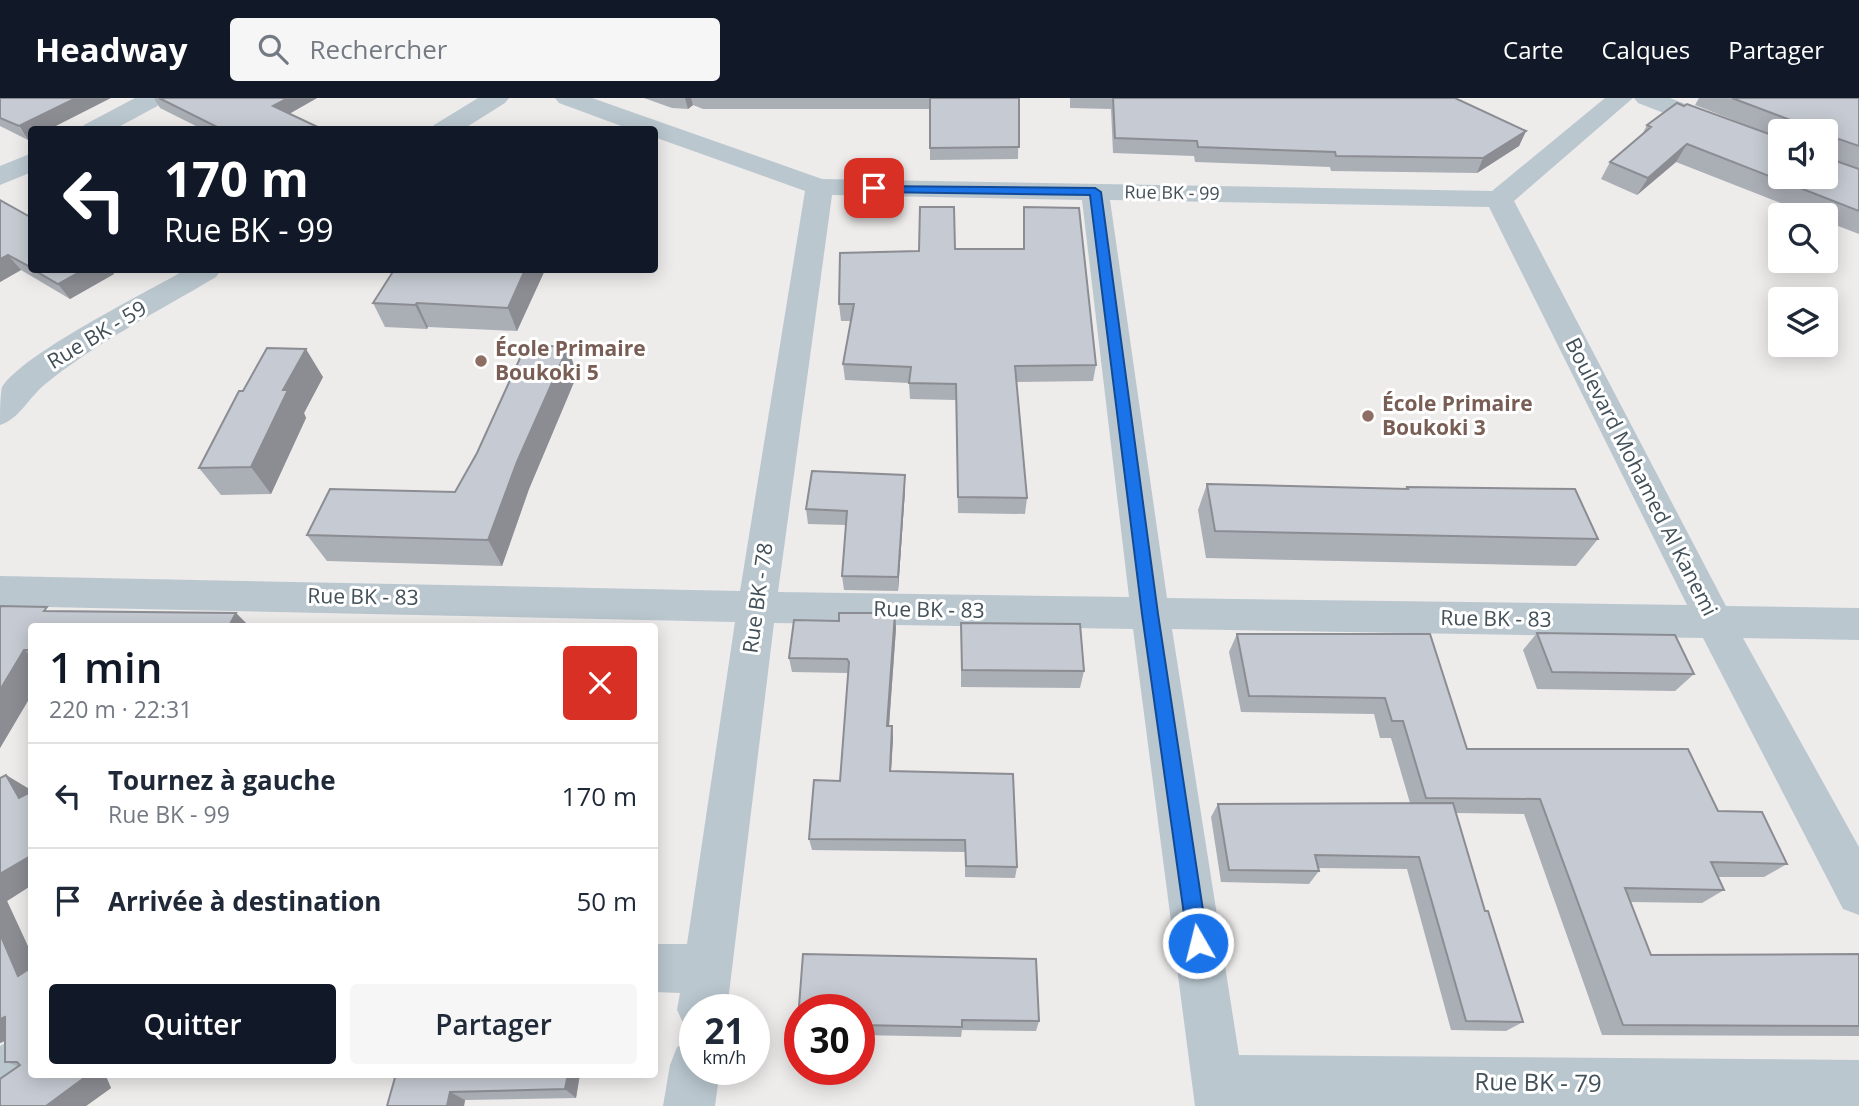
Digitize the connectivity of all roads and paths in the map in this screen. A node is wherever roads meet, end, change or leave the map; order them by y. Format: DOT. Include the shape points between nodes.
graph roads {
  1 [pos="154,98"];
  2 [pos="496,98"];
  3 [pos="568,98"];
  4 [pos="1620,98"];
  5 [pos="1647,98"];
  6 [pos="101,126"];
  7 [pos="450,126"];
  8 [pos="647,126"];
  9 [pos="658,130"];
  10 [pos="1768,145"];
  11 [pos="28,163"];
  12 [pos="0,177"];
  13 [pos="818,187"];
  14 [pos="1095,192"];
  15 [pos="1499,199"];
  16 [pos="201,273"];
  17 [pos="0,413"];
  18 [pos="0,591"];
  19 [pos="757,607"];
  20 [pos="297,611"];
  21 [pos="1150,614"];
  22 [pos="1715,622"];
  23 [pos="1859,624"];
  24 [pos="1859,894"];
  25 [pos="658,970"];
  26 [pos="705,989"];
  27 [pos="28,1057"];
  28 [pos="0,1076"];
  29 [pos="692,1085"];
  30 [pos="1859,1087"];
  31 [pos="1219,1093"];
  32 [pos="689,1106"];
  1 -- 6 [label="street"];
  2 -- 7 [label="street"];
  3 -- 8 [label="street, Rue BK - 99"];
  4 -- 15 [label="street"];
  5 -- 10 [label="street"];
  9 -- 13 [label="street, Rue BK - 99"];
  11 -- 12 [label="street"];
  13 -- 14 [label="street, Rue BK - 99"];
  13 -- 19 [label="street, Rue BK - 78"];
  14 -- 15 [label="street, Rue BK - 99"];
  14 -- 21 [label="street"];
  15 -- 22 [label="street, Boulevard Mohamed Al Kanemi"];
  16 -- 17 [label="street, Rue BK - 59" via="54,360 19,389"];
  18 -- 20 [label="street, Rue BK - 83"];
  19 -- 20 [label="street, Rue BK - 83"];
  19 -- 21 [label="street, Rue BK - 83"];
  19 -- 26 [label="street, Rue BK - 78"];
  21 -- 22 [label="street, Rue BK - 83"];
  21 -- 31 [label="street"];
  22 -- 23 [label="street, Rue BK - 83"];
  22 -- 24 [label="street, Boulevard Mohamed Al Kanemi"];
  25 -- 26 [label="street"];
  27 -- 28 [label="street"];
  29 -- 32 [label="street"];
  30 -- 31 [label="street, Rue BK - 79"];
}
